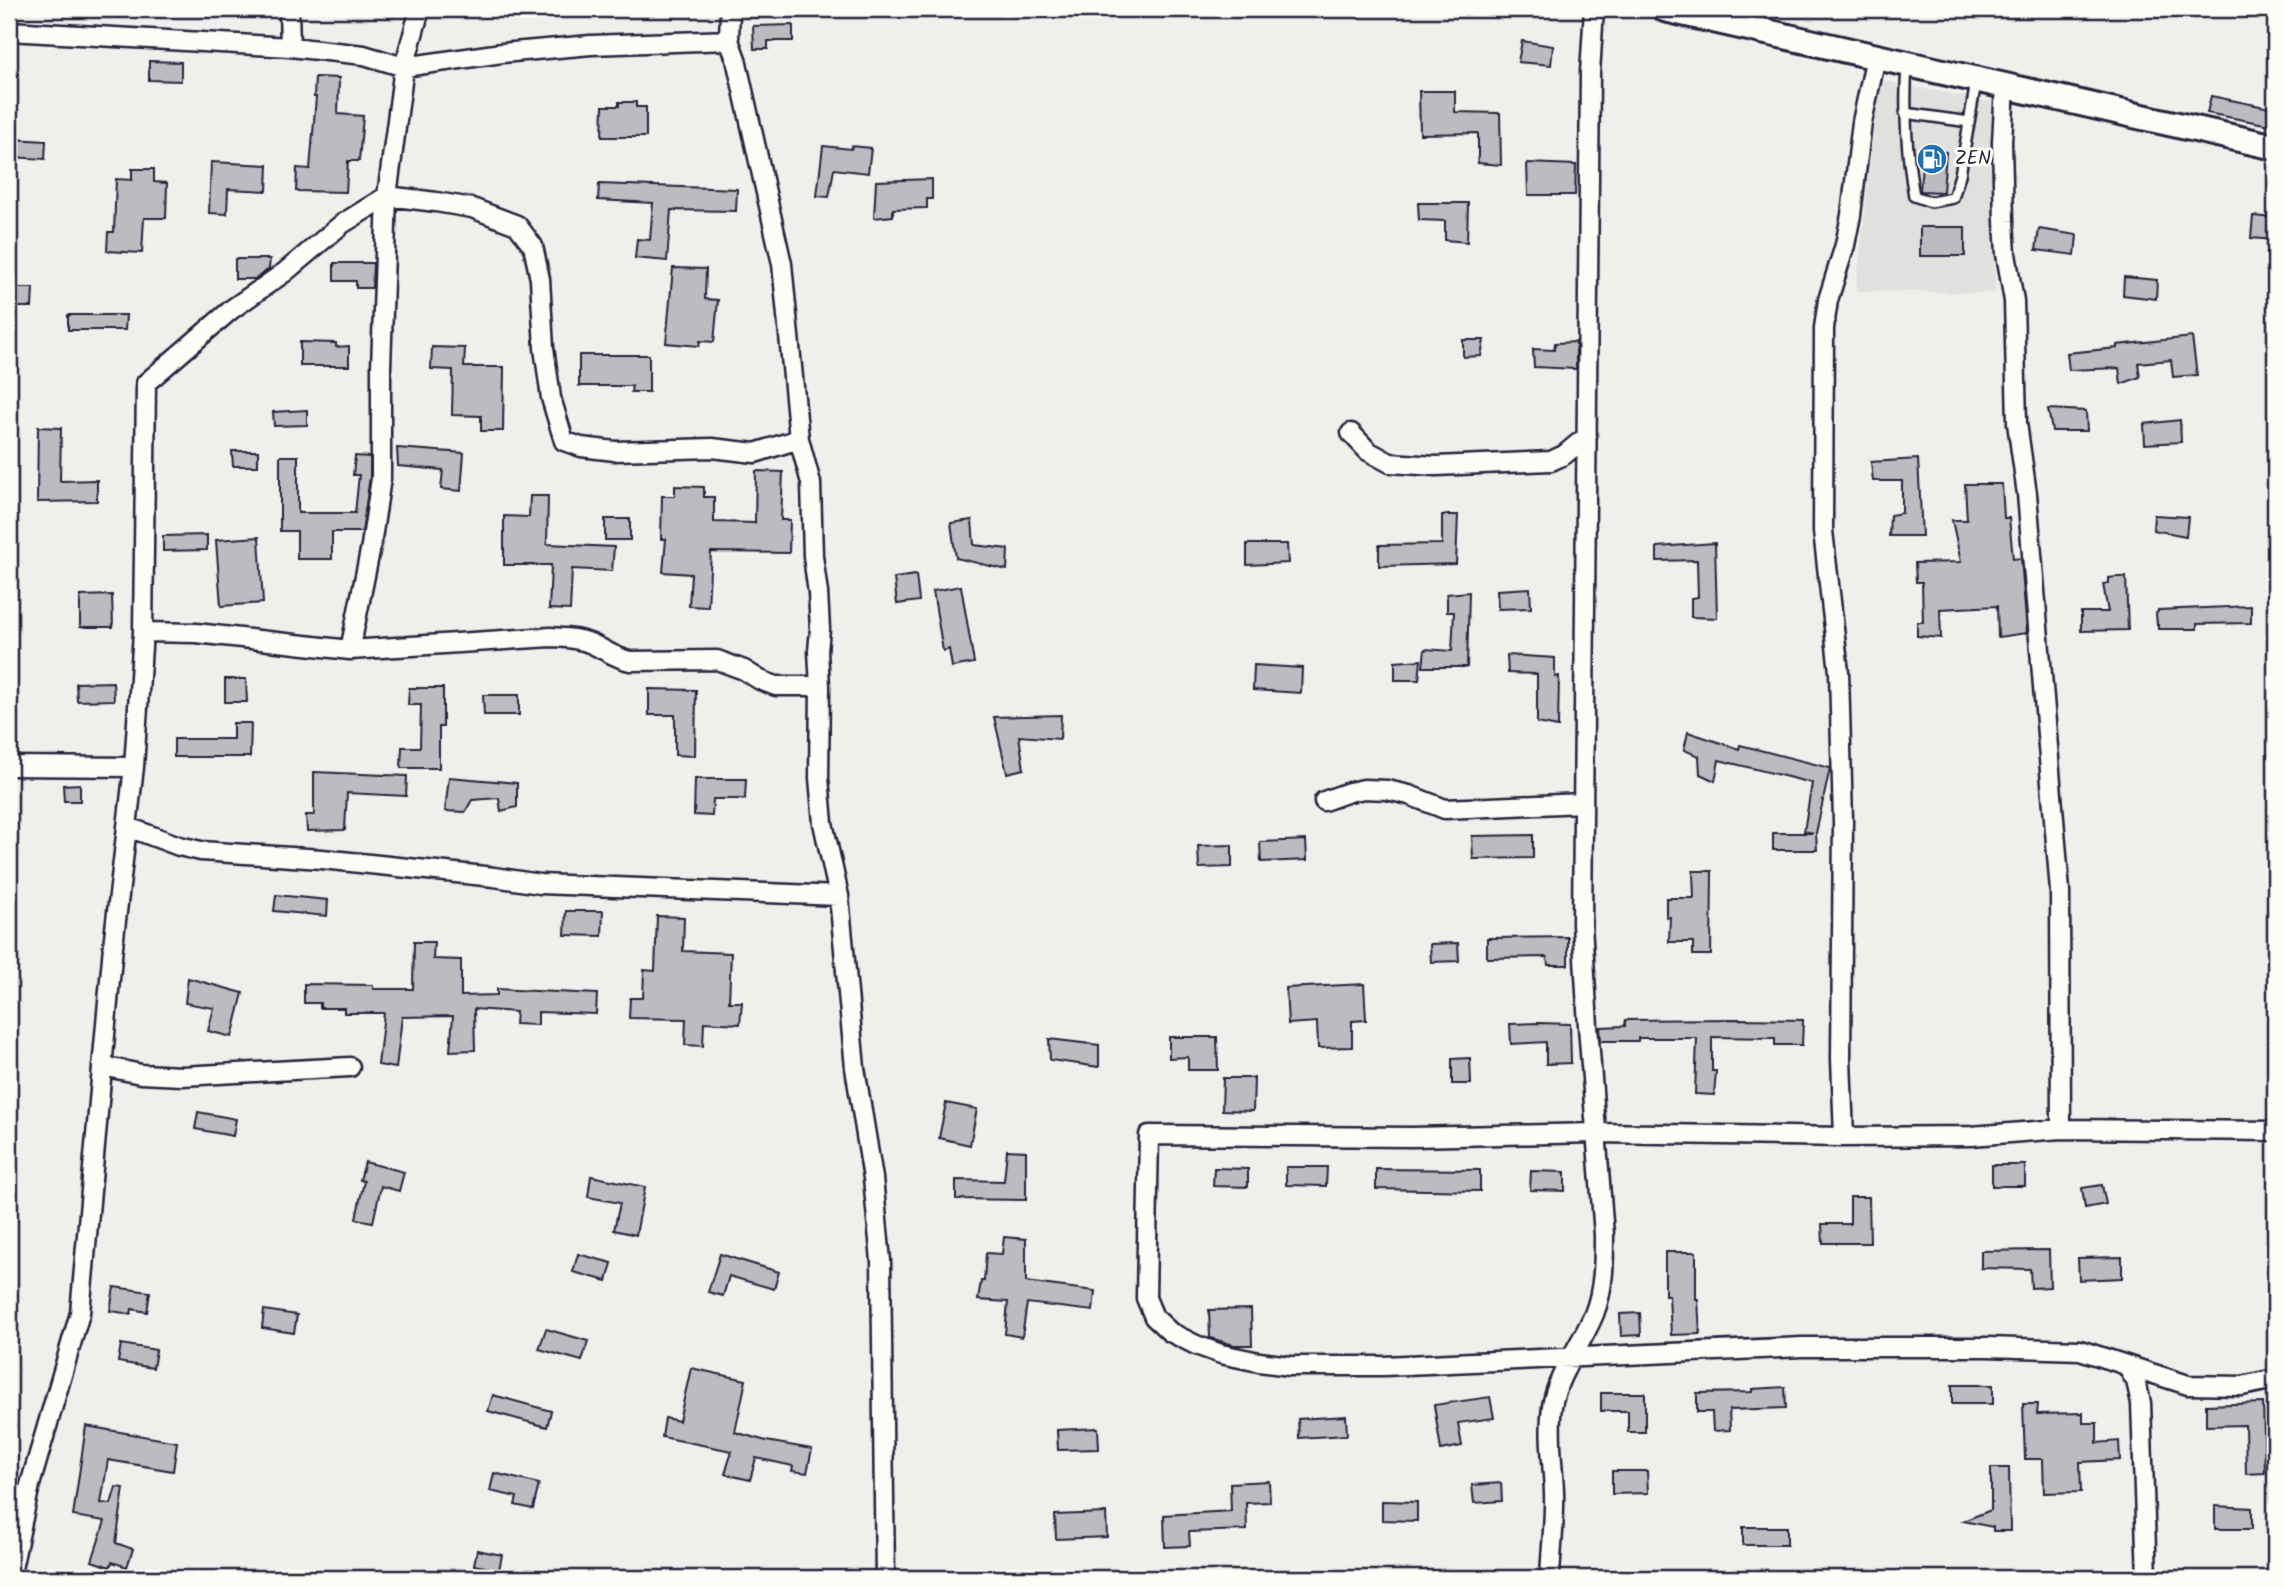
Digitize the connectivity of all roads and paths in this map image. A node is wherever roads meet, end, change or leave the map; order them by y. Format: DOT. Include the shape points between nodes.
graph roads {
  1 [pos="289,9"];
  2 [pos="420,9"];
  3 [pos="730,9"];
  4 [pos="1594,9"];
  5 [pos="1665,9"];
  6 [pos="9,31"];
  7 [pos="729,40"];
  8 [pos="290,47"];
  9 [pos="1876,57"];
  10 [pos="1907,64"];
  11 [pos="404,67"];
  12 [pos="1977,79"];
  13 [pos="2005,85"];
  14 [pos="1905,113"];
  15 [pos="1969,122"];
  16 [pos="2275,147"];
  17 [pos="387,196"];
  18 [pos="1351,433"];
  19 [pos="1587,436"];
  20 [pos="799,439"];
  21 [pos="143,632"];
  22 [pos="350,650"];
  23 [pos="820,686"];
  24 [pos="9,766"];
  25 [pos="134,767"];
  26 [pos="1324,801"];
  27 [pos="1582,803"];
  28 [pos="128,827"];
  29 [pos="839,896"];
  30 [pos="102,1066"];
  31 [pos="349,1067"];
  32 [pos="2061,1129"];
  33 [pos="2275,1131"];
  34 [pos="1596,1133"];
  35 [pos="1844,1137"];
  36 [pos="1572,1357"];
  37 [pos="2128,1368"];
  38 [pos="2275,1379"];
  39 [pos="10,1578"];
  40 [pos="885,1578"];
  41 [pos="1550,1578"];
  42 [pos="2147,1578"];
  1 -- 8 [label="street"];
  2 -- 11 [label="street"];
  3 -- 7 [label="street"];
  4 -- 19 [label="street"];
  5 -- 9 [label="street"];
  6 -- 8 [label="street"];
  7 -- 11 [label="street" via="502,52"];
  7 -- 20 [label="street" via="782,264"];
  8 -- 11 [label="street" via="364,55"];
  9 -- 10 [label="street"];
  9 -- 35 [label="street" via="1862,122 1851,215 1824,328 1823,531 1839,672 1843,821"];
  10 -- 12 [label="street"];
  10 -- 14 [label="lane"];
  11 -- 17 [label="street"];
  12 -- 13 [label="street"];
  12 -- 15 [label="lane"];
  13 -- 16 [label="street"];
  13 -- 32 [label="street" via="2004,232 2014,301 2017,423 2060,891"];
  14 -- 15 [label="lane"];
  14 -- 15 [label="lane" via="1914,196 1931,202 1953,198"];
  17 -- 20 [label="street" via="472,208 496,216 517,225 533,247 551,398 564,441 615,451 712,448 755,453"];
  17 -- 21 [label="street" via="342,224 232,309 146,383"];
  17 -- 22 [label="street" via="381,478"];
  18 -- 19 [label="street" via="1368,451 1390,463 1436,466 1551,461"];
  19 -- 27 [label="street"];
  20 -- 23 [label="street" via="811,483"];
  21 -- 22 [label="street" via="196,633"];
  21 -- 25 [label="street"];
  22 -- 23 [label="street" via="551,637 577,639 630,661 717,660 776,686"];
  23 -- 29 [label="street" via="818,778"];
  24 -- 25 [label="street"];
  25 -- 28 [label="street"];
  26 -- 27 [label="street" via="1364,789 1409,795 1445,809"];
  27 -- 34 [label="street" via="1582,924"];
  28 -- 29 [label="street" via="201,851 322,859 540,884"];
  28 -- 30 [label="street"];
  29 -- 40 [label="street" via="855,1068 881,1261"];
  30 -- 31 [label="street" via="182,1076"];
  30 -- 39 [label="street" via="80,1313 30,1485"];
  32 -- 33 [label="street"];
  32 -- 35 [label="street" via="1971,1136"];
  34 -- 35 [label="street"];
  34 -- 36 [label="street" via="1603,1280 1595,1312"];
  34 -- 36 [label="street" via="1149,1135 1146,1298 1154,1317 1170,1332 1221,1354 1290,1366"];
  36 -- 37 [label="street" via="1802,1347 1987,1346 2080,1350"];
  36 -- 41 [label="street" via="1552,1407"];
  37 -- 38 [label="street" via="2188,1385 2242,1386"];
  37 -- 42 [label="street" via="2141,1403"];
}
